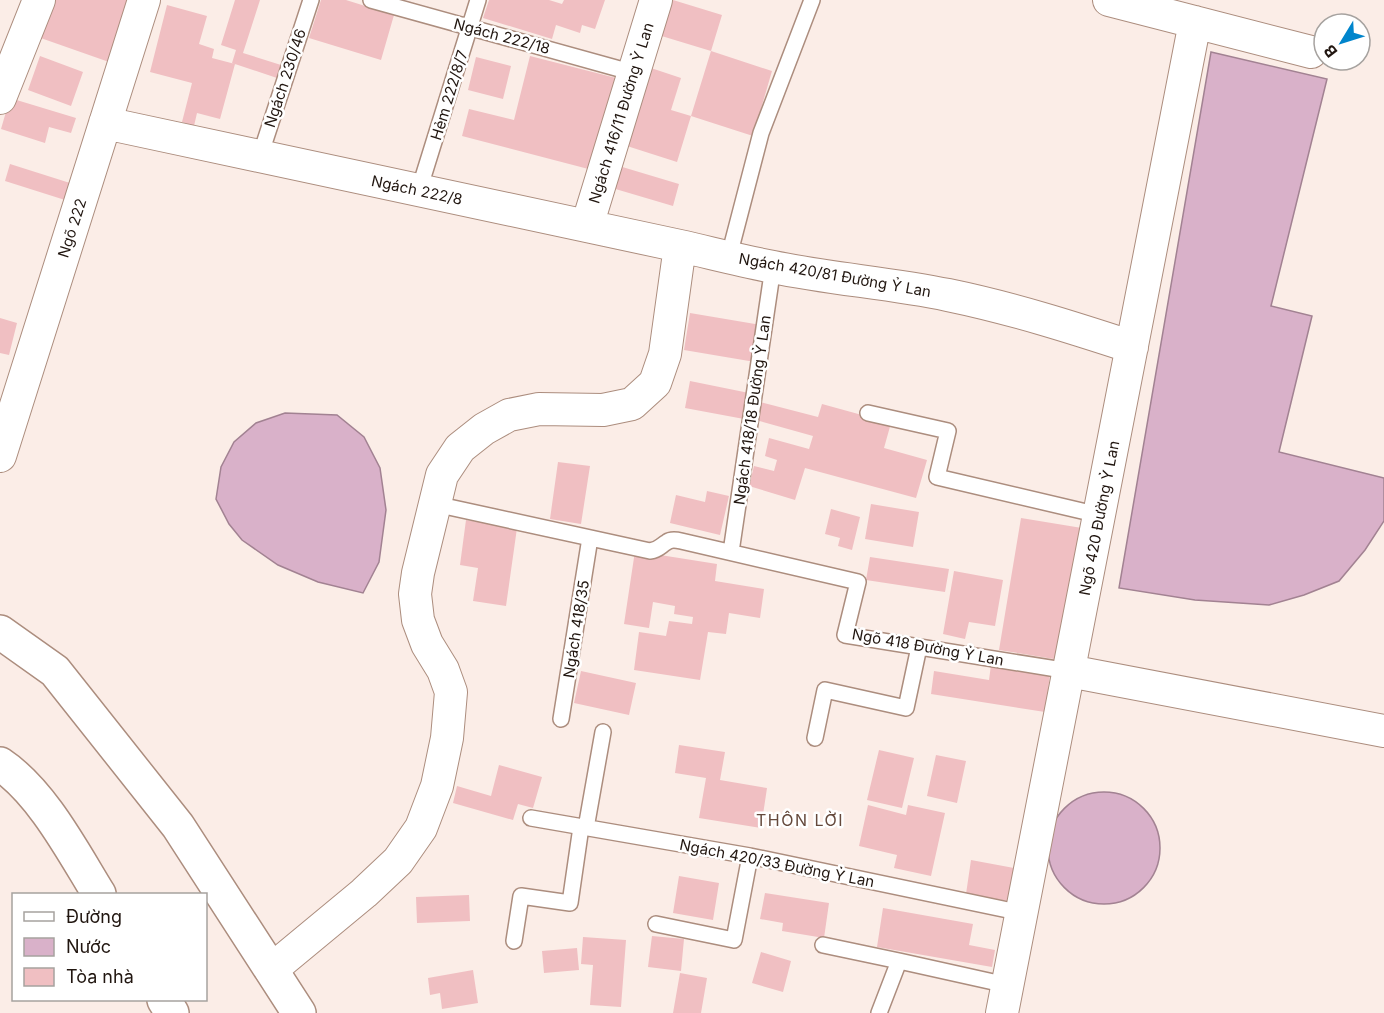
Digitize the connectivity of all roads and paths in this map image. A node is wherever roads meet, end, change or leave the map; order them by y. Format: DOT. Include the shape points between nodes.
graph roads {
  1 [pos="39,0"];
  2 [pos="144,0"];
  3 [pos="310,0"];
  4 [pos="371,0"];
  5 [pos="478,0"];
  6 [pos="656,0"];
  7 [pos="812,0"];
  8 [pos="1109,0"];
  9 [pos="1195,22"];
  10 [pos="470,27"];
  11 [pos="1311,52"];
  12 [pos="634,73"];
  13 [pos="0,98"];
  14 [pos="105,123"];
  15 [pos="260,156"];
  16 [pos="419,190"];
  17 [pos="587,226"];
  18 [pos="680,246"];
  19 [pos="729,256"];
  20 [pos="773,267"];
  21 [pos="1132,347"];
  22 [pos="868,413"];
  23 [pos="0,456"];
  24 [pos="435,504"];
  25 [pos="1099,515"];
  26 [pos="591,538"];
  27 [pos="731,552"];
  28 [pos="3,629"];
  29 [pos="919,647"];
  30 [pos="1069,671"];
  31 [pos="561,719"];
  32 [pos="1384,731"];
  33 [pos="603,732"];
  34 [pos="815,738"];
  35 [pos="0,764"];
  36 [pos="531,818"];
  37 [pos="584,827"];
  38 [pos="750,856"];
  39 [pos="98,893"];
  40 [pos="1022,912"];
  41 [pos="656,924"];
  42 [pos="514,941"];
  43 [pos="823,945"];
  44 [pos="899,961"];
  45 [pos="271,970"];
  46 [pos="1005,999"];
  47 [pos="299,1013"];
  48 [pos="879,1013"];
  1 -- 13 [label="street"];
  2 -- 14 [label="street, Ngõ 222"];
  3 -- 15 [label="lane, Ngách 230/46"];
  4 -- 10 [label="lane, Ngách 222/18"];
  5 -- 10 [label="lane, Hẻm 222/8/7"];
  6 -- 12 [label="street, Ngách 416/11 Đường Ỷ Lan"];
  7 -- 19 [label="lane, Ngách 420/81 Đường Ỷ Lan" via="761,133"];
  8 -- 9 [label="street"];
  9 -- 11 [label="street"];
  9 -- 21 [label="street, Ngõ 420 Đường Ỷ Lan"];
  10 -- 12 [label="lane, Ngách 222/18"];
  10 -- 16 [label="lane, Hẻm 222/8/7"];
  12 -- 17 [label="street, Ngách 416/11 Đường Ỷ Lan"];
  14 -- 15 [label="street, Ngách 222/8"];
  14 -- 23 [label="street, Ngõ 222"];
  15 -- 16 [label="street, Ngách 222/8"];
  16 -- 17 [label="street, Ngách 222/8"];
  17 -- 18 [label="street, Ngách 222/8"];
  18 -- 19 [label="street, Ngách 222/8"];
  18 -- 24 [label="street" via="665,354 656,383 632,404 603,410 539,409 509,415 460,448 442,475"];
  19 -- 20 [label="street, Ngách 420/81 Đường Ỷ Lan"];
  20 -- 21 [label="street, Ngách 420/81 Đường Ỷ Lan" via="949,295"];
  20 -- 27 [label="lane, Ngách 418/18 Đường Ỷ Lan"];
  21 -- 25 [label="street, Ngõ 420 Đường Ỷ Lan"];
  22 -- 25 [label="lane" via="948,431 937,477"];
  24 -- 26 [label="lane, Ngõ 418 Đường Ỷ Lan"];
  24 -- 45 [label="street" via="415,594 418,621 451,692 437,786 421,828 398,861"];
  25 -- 30 [label="street, Ngõ 420 Đường Ỷ Lan"];
  26 -- 27 [label="lane, Ngõ 418 Đường Ỷ Lan" via="650,551 672,540"];
  26 -- 31 [label="lane, Ngách 418/35"];
  27 -- 29 [label="lane, Ngõ 418 Đường Ỷ Lan" via="858,582 845,635"];
  28 -- 45 [label="street" via="55,671 171,817"];
  29 -- 30 [label="lane, Ngõ 418 Đường Ỷ Lan"];
  29 -- 34 [label="lane" via="906,708 825,690"];
  30 -- 32 [label="street, Ngõ 418 Đường Ỷ Lan"];
  30 -- 40 [label="street, Ngõ 420 Đường Ỷ Lan"];
  33 -- 37 [label="lane"];
  35 -- 39 [label="street" via="39,803"];
  36 -- 37 [label="lane, Ngách 420/33 Đường Ỷ Lan"];
  37 -- 38 [label="lane, Ngách 420/33 Đường Ỷ Lan"];
  37 -- 42 [label="lane" via="570,903 521,896"];
  38 -- 40 [label="lane, Ngách 420/33 Đường Ỷ Lan"];
  38 -- 41 [label="lane" via="734,940"];
  40 -- 46 [label="street, Ngõ 420 Đường Ỷ Lan"];
  43 -- 44 [label="lane"];
  44 -- 46 [label="lane"];
  44 -- 48 [label="lane"];
  45 -- 47 [label="street"];
}
